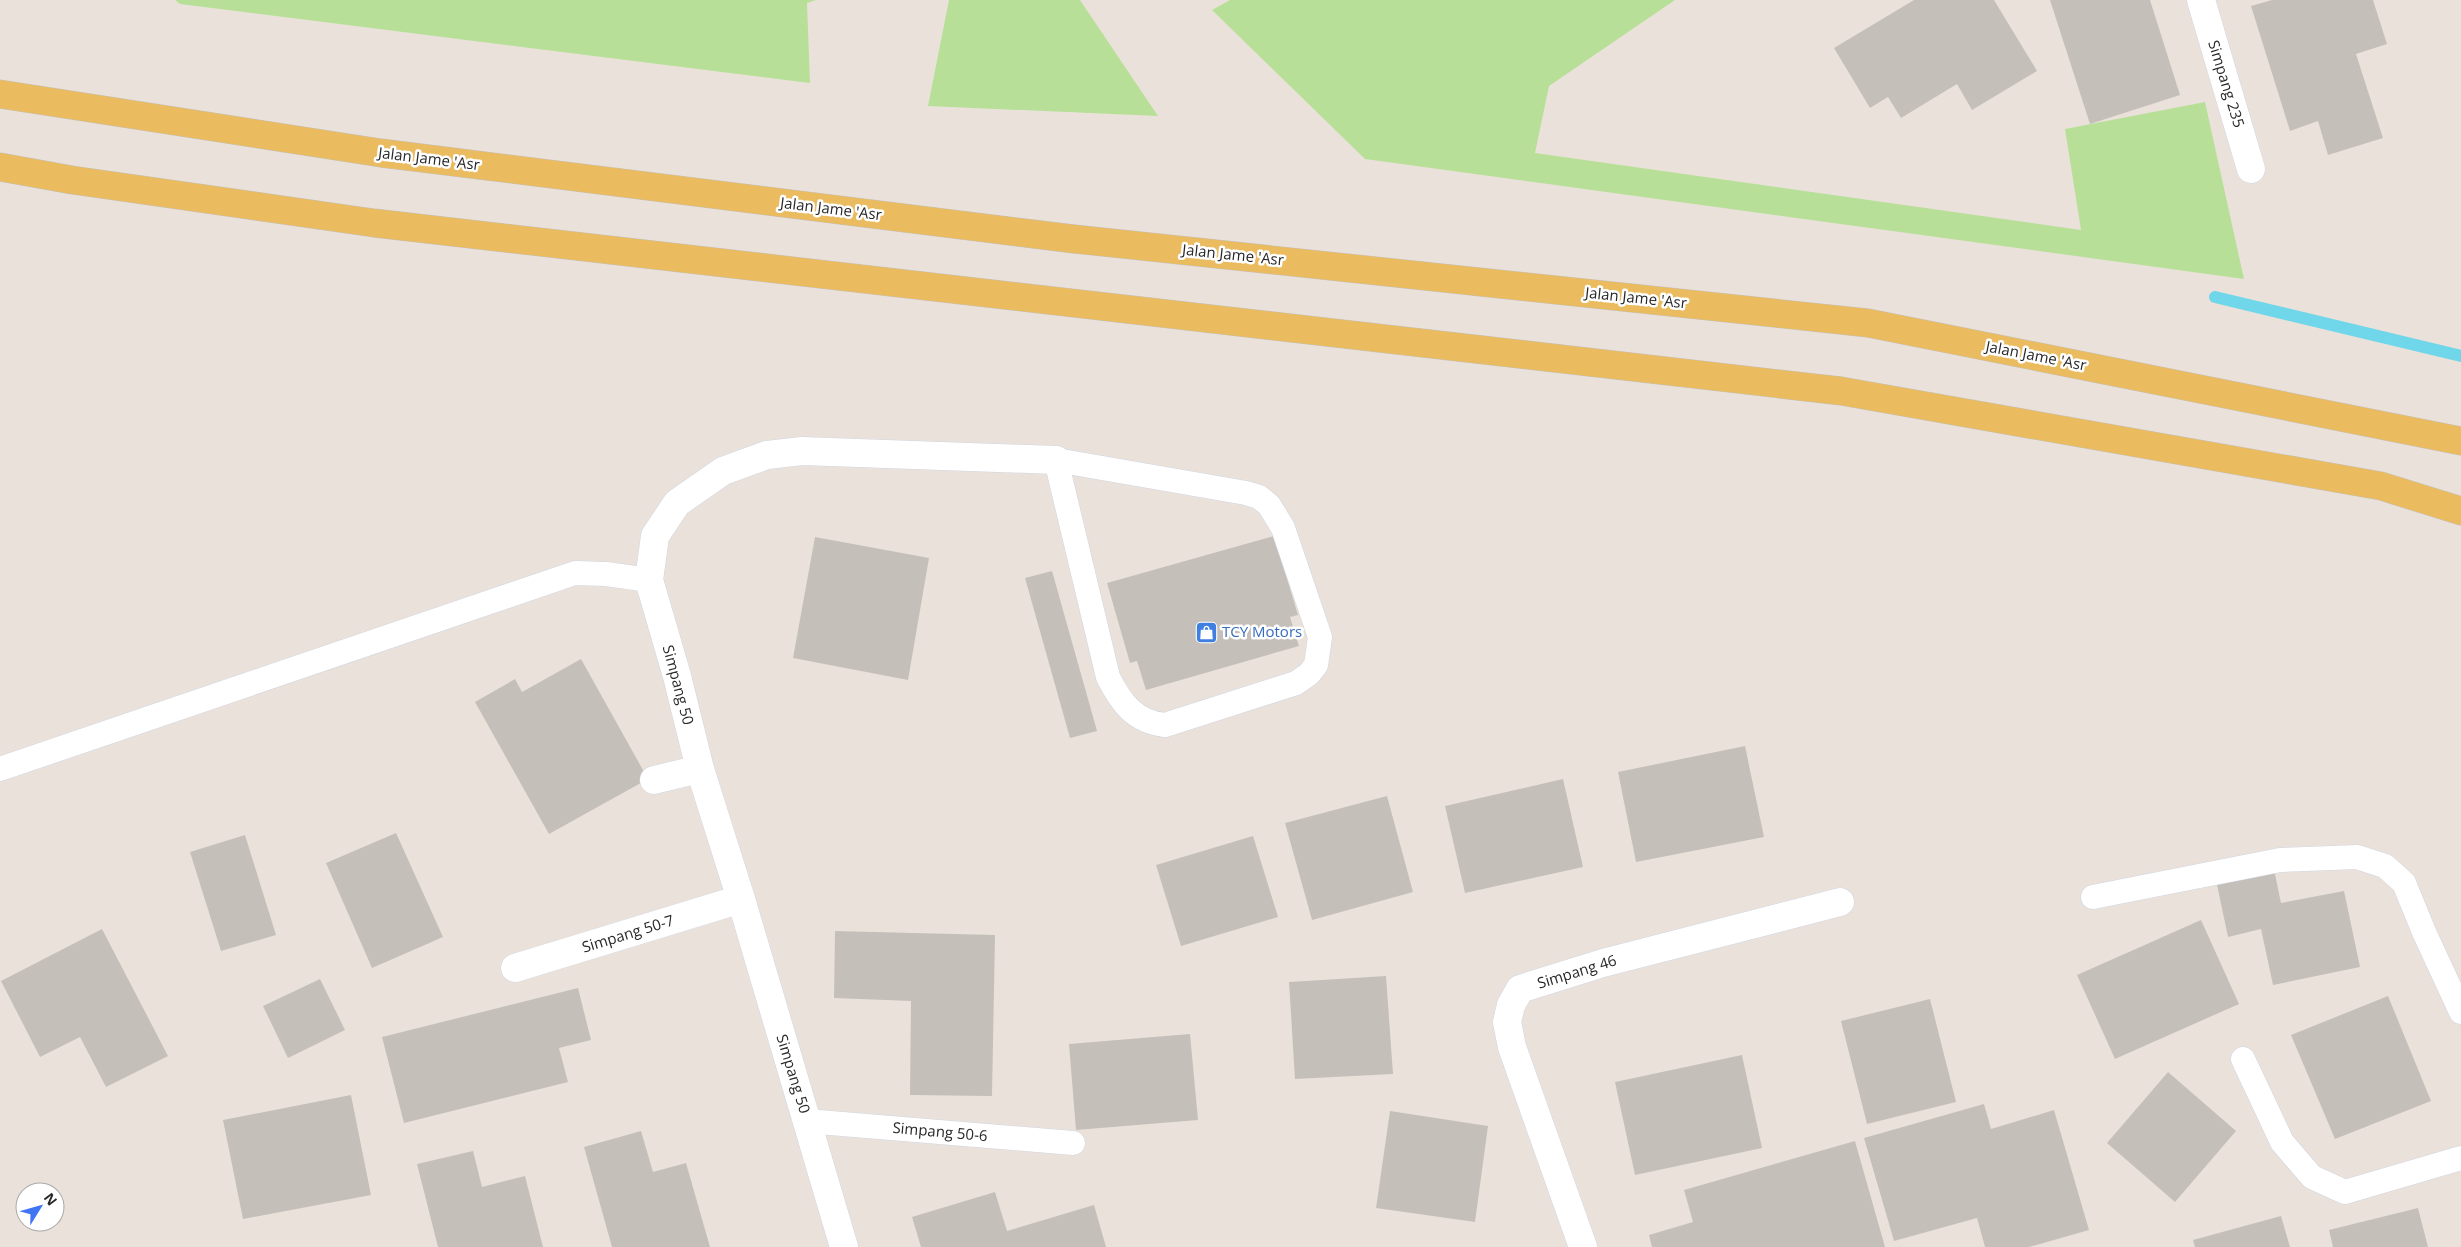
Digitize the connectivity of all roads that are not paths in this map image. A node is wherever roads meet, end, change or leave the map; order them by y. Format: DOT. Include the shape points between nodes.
graph roads {
  1 [pos="2200,0"];
  2 [pos="0,94"];
  3 [pos="0,167"];
  4 [pos="2251,169"];
  5 [pos="2461,441"];
  6 [pos="1056,460"];
  7 [pos="2461,511"];
  8 [pos="649,580"];
  9 [pos="0,769"];
  10 [pos="700,769"];
  11 [pos="654,780"];
  12 [pos="2093,897"];
  13 [pos="741,899"];
  14 [pos="1840,902"];
  15 [pos="515,968"];
  16 [pos="2461,1012"];
  17 [pos="2243,1059"];
  18 [pos="806,1121"];
  19 [pos="1073,1143"];
  20 [pos="2461,1158"];
  21 [pos="844,1247"];
  22 [pos="1583,1247"];
  1 -- 4 [label="street, Simpang 235"];
  2 -- 5 [label="main road, Jalan Jame 'Asr" via="381,153 1074,239 1868,323"];
  3 -- 7 [label="main road" via="374,223 1840,391 2381,486"];
  6 -- 6 [label="lane" via="1246,493 1269,506 1283,528 1320,637 1316,665 1309,674 1296,683 1165,725 1146,721 1128,710 1108,678"];
  6 -- 8 [label="street, Simpang 50" via="802,451 767,455 723,471 677,503 655,536"];
  8 -- 9 [label="lane" via="575,573"];
  8 -- 10 [label="street, Simpang 50"];
  10 -- 11 [label="street"];
  10 -- 13 [label="street, Simpang 50"];
  12 -- 16 [label="lane" via="2280,860 2357,856 2385,866 2404,883"];
  13 -- 15 [label="street, Simpang 50-7"];
  13 -- 18 [label="street, Simpang 50"];
  14 -- 22 [label="street, Simpang 46" via="1603,963 1520,989 1511,1005 1507,1022 1512,1046"];
  17 -- 20 [label="lane" via="2282,1142 2312,1177 2345,1192"];
  18 -- 19 [label="lane, Simpang 50-6"];
  18 -- 21 [label="street, Simpang 50"];
}
